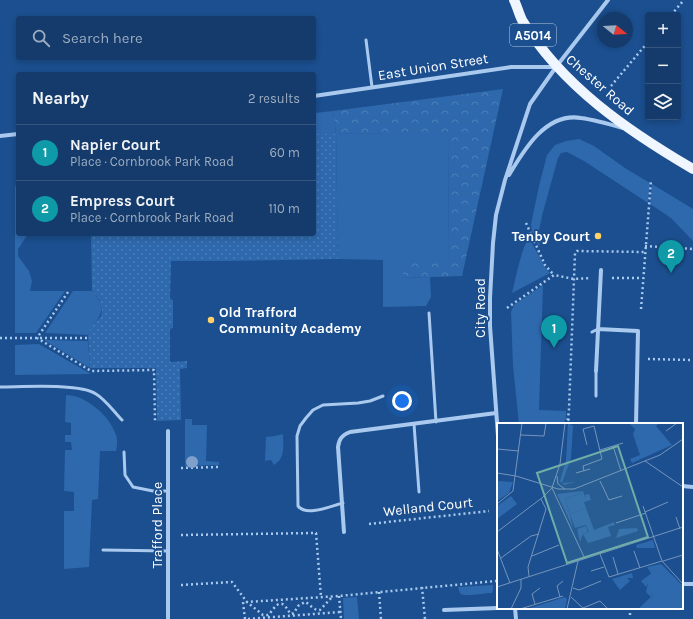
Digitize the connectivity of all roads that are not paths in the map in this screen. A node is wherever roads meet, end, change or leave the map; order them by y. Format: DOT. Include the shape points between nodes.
graph roads {
  1 [pos="514,0"];
  2 [pos="608,0"];
  3 [pos="366,40"];
  4 [pos="556,67"];
  5 [pos="372,87"];
  6 [pos="316,96"];
  7 [pos="565,119"];
  8 [pos="630,130"];
  9 [pos="16,134"];
  10 [pos="0,136"];
  11 [pos="693,169"];
  12 [pos="505,180"];
  13 [pos="601,270"];
  14 [pos="429,313"];
  15 [pos="598,329"];
  16 [pos="592,332"];
  17 [pos="596,371"];
  18 [pos="0,387"];
  19 [pos="383,396"];
  20 [pos="596,396"];
  21 [pos="496,414"];
  22 [pos="122,420"];
  23 [pos="436,422"];
  24 [pos="636,423"];
  25 [pos="414,424"];
  26 [pos="497,425"];
  27 [pos="168,431"];
  28 [pos="124,452"];
  29 [pos="683,486"];
  30 [pos="693,487"];
  31 [pos="168,492"];
  32 [pos="419,492"];
  33 [pos="343,503"];
  34 [pos="344,532"];
  35 [pos="103,550"];
  36 [pos="168,551"];
  37 [pos="497,608"];
  38 [pos="515,609"];
  39 [pos="444,610"];
  40 [pos="168,619"];
  41 [pos="516,619"];
  1 -- 4 [label="main road, Chester Road / A5014" via="522,19"];
  2 -- 4 [label="street, City Road"];
  3 -- 5 [label="lane"];
  4 -- 5 [label="street, East Union Street" via="511,67"];
  4 -- 8 [label="main road, Chester Road / A5014"];
  4 -- 12 [label="street, City Road" via="530,104"];
  5 -- 6 [label="street, East Union Street"];
  7 -- 8 [label="street, Chester Road" via="580,117"];
  7 -- 12 [label="street, City Road" via="544,129 526,147"];
  8 -- 11 [label="main road, Chester Road"];
  9 -- 10 [label="street"];
  12 -- 21 [label="street, City Road" via="496,215 490,298"];
  13 -- 15 [label="street"];
  14 -- 23 [label="lane"];
  15 -- 16 [label="lane"];
  15 -- 17 [label="street"];
  15 -- 24 [label="street" via="638,331"];
  17 -- 20 [label="lane"];
  18 -- 22 [label="lane" via="72,387 90,390"];
  19 -- 33 [label="lane" via="358,403 323,405 313,410 300,426 296,448 298,506 308,512"];
  21 -- 23 [label="street"];
  21 -- 26 [label="street, City Road"];
  23 -- 25 [label="street"];
  25 -- 32 [label="lane"];
  25 -- 33 [label="street" via="350,432 340,438 338,447"];
  27 -- 31 [label="street, Trafford Place"];
  28 -- 31 [label="lane" via="125,475 133,487"];
  29 -- 30 [label="street"];
  31 -- 36 [label="street, Trafford Place"];
  33 -- 34 [label="street"];
  35 -- 36 [label="lane"];
  36 -- 40 [label="street, Trafford Place"];
  37 -- 39 [label="street"];
  38 -- 41 [label="street"];
}
